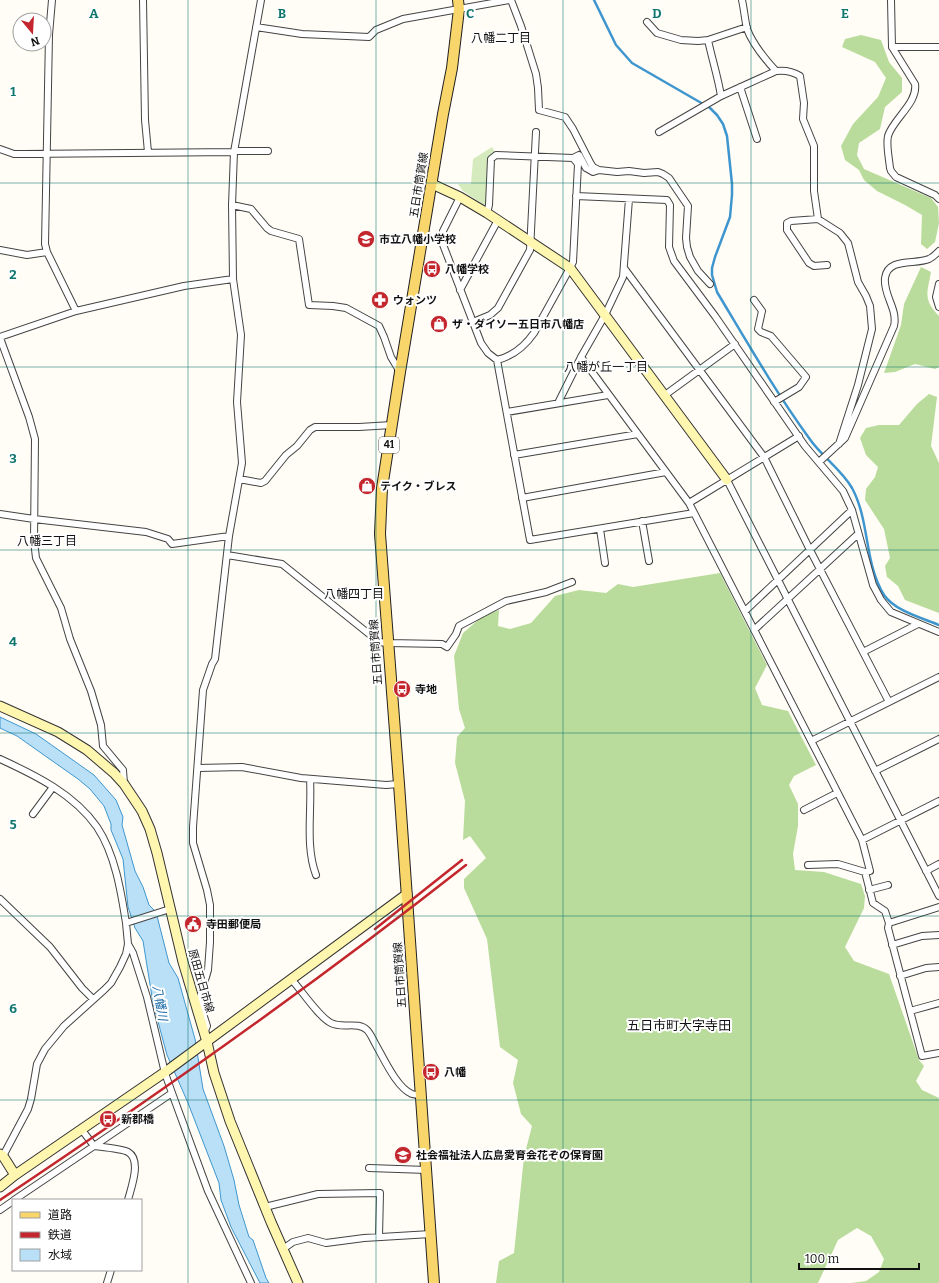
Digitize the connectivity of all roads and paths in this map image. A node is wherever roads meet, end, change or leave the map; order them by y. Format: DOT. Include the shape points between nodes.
graph roads {
  1 [pos="52,0"];
  2 [pos="143,0"];
  3 [pos="261,0"];
  4 [pos="510,0"];
  5 [pos="742,0"];
  6 [pos="891,0"];
  7 [pos="459,4"];
  8 [pos="647,22"];
  9 [pos="256,27"];
  10 [pos="747,27"];
  11 [pos="708,40"];
  12 [pos="939,47"];
  13 [pos="892,48"];
  14 [pos="776,71"];
  15 [pos="740,87"];
  16 [pos="722,96"];
  17 [pos="536,132"];
  18 [pos="659,132"];
  19 [pos="757,139"];
  20 [pos="0,149"];
  21 [pos="234,151"];
  22 [pos="268,151"];
  23 [pos="148,152"];
  24 [pos="46,154"];
  25 [pos="534,157"];
  26 [pos="573,158"];
  27 [pos="599,170"];
  28 [pos="432,184"];
  29 [pos="576,196"];
  30 [pos="460,197"];
  31 [pos="629,199"];
  32 [pos="939,199"];
  33 [pos="232,206"];
  34 [pos="487,213"];
  35 [pos="818,219"];
  36 [pos="498,220"];
  37 [pos="530,241"];
  38 [pos="0,250"];
  39 [pos="939,251"];
  40 [pos="47,252"];
  41 [pos="827,265"];
  42 [pos="570,268"];
  43 [pos="624,268"];
  44 [pos="233,280"];
  45 [pos="710,284"];
  46 [pos="939,284"];
  47 [pos="460,290"];
  48 [pos="754,300"];
  49 [pos="939,307"];
  50 [pos="76,311"];
  51 [pos="605,315"];
  52 [pos="473,322"];
  53 [pos="0,338"];
  54 [pos="735,344"];
  55 [pos="581,357"];
  56 [pos="497,360"];
  57 [pos="700,369"];
  58 [pos="400,372"];
  59 [pos="608,394"];
  60 [pos="665,395"];
  61 [pos="776,401"];
  62 [pos="558,403"];
  63 [pos="507,412"];
  64 [pos="392,425"];
  65 [pos="638,434"];
  66 [pos="798,436"];
  67 [pos="839,444"];
  68 [pos="514,455"];
  69 [pos="764,457"];
  70 [pos="820,461"];
  71 [pos="666,472"];
  72 [pos="239,478"];
  73 [pos="727,480"];
  74 [pos="522,498"];
  75 [pos="689,503"];
  76 [pos="852,510"];
  77 [pos="694,513"];
  78 [pos="0,514"];
  79 [pos="34,519"];
  80 [pos="642,522"];
  81 [pos="600,529"];
  82 [pos="858,534"];
  83 [pos="229,536"];
  84 [pos="810,550"];
  85 [pos="227,555"];
  86 [pos="649,561"];
  87 [pos="606,563"];
  88 [pos="820,568"];
  89 [pos="777,579"];
  90 [pos="572,582"];
  91 [pos="787,600"];
  92 [pos="744,611"];
  93 [pos="918,624"];
  94 [pos="754,630"];
  95 [pos="939,632"];
  96 [pos="388,643"];
  97 [pos="863,652"];
  98 [pos="939,677"];
  99 [pos="889,702"];
  100 [pos="0,706"];
  101 [pos="850,722"];
  102 [pos="939,738"];
  103 [pos="811,741"];
  104 [pos="0,759"];
  105 [pos="198,768"];
  106 [pos="875,771"];
  107 [pos="310,779"];
  108 [pos="124,784"];
  109 [pos="399,784"];
  110 [pos="53,787"];
  111 [pos="838,793"];
  112 [pos="939,801"];
  113 [pos="804,810"];
  114 [pos="33,814"];
  115 [pos="900,821"];
  116 [pos="862,840"];
  117 [pos="939,864"];
  118 [pos="808,865"];
  119 [pos="926,871"];
  120 [pos="865,872"];
  121 [pos="316,875"];
  122 [pos="888,884"];
  123 [pos="869,890"];
  124 [pos="406,894"];
  125 [pos="939,896"];
  126 [pos="0,899"];
  127 [pos="939,907"];
  128 [pos="168,910"];
  129 [pos="127,923"];
  130 [pos="889,923"];
  131 [pos="939,935"];
  132 [pos="128,944"];
  133 [pos="892,945"];
  134 [pos="939,967"];
  135 [pos="900,976"];
  136 [pos="292,980"];
  137 [pos="93,999"];
  138 [pos="939,1003"];
  139 [pos="910,1011"];
  140 [pos="204,1041"];
  141 [pos="939,1054"];
  142 [pos="167,1072"];
  143 [pos="172,1093"];
  144 [pos="421,1095"];
  145 [pos="82,1130"];
  146 [pos="94,1146"];
  147 [pos="2,1155"];
  148 [pos="369,1168"];
  149 [pos="427,1170"];
  150 [pos="15,1175"];
  151 [pos="0,1187"];
  152 [pos="15,1199"];
  153 [pos="128,1199"];
  154 [pos="12,1201"];
  155 [pos="265,1206"];
  156 [pos="0,1210"];
  157 [pos="431,1234"];
  158 [pos="379,1237"];
  159 [pos="283,1249"];
  160 [pos="111,1271"];
  161 [pos="107,1283"];
  162 [pos="251,1283"];
  163 [pos="298,1283"];
  164 [pos="434,1283"];
  1 -- 24 [label="street"];
  2 -- 23 [label="street"];
  3 -- 9 [label="street"];
  4 -- 7 [label="street"];
  4 -- 27 [label="street" via="536,74 539,110 565,117 591,164"];
  5 -- 10 [label="street"];
  6 -- 13 [label="street"];
  7 -- 9 [label="street" via="403,19 376,30 369,37 302,34"];
  7 -- 28 [label="main road, 五日市筒賀線 / 41" via="452,68"];
  8 -- 11 [label="street" via="654,31 667,37"];
  9 -- 21 [label="street"];
  10 -- 11 [label="street"];
  10 -- 14 [label="street" via="759,51"];
  11 -- 16 [label="street"];
  12 -- 13 [label="street"];
  13 -- 32 [label="street" via="915,88 914,96 888,136 891,172"];
  14 -- 15 [label="street"];
  14 -- 35 [label="street" via="791,71 800,76 804,103 803,119 814,146 814,191"];
  15 -- 16 [label="street"];
  15 -- 19 [label="street"];
  16 -- 18 [label="street"];
  17 -- 25 [label="street"];
  20 -- 24 [label="street" via="14,154"];
  21 -- 22 [label="street"];
  21 -- 23 [label="street"];
  21 -- 33 [label="street"];
  23 -- 24 [label="street"];
  24 -- 40 [label="street"];
  25 -- 26 [label="street"];
  25 -- 34 [label="street" via="496,155 491,159"];
  25 -- 37 [label="street"];
  26 -- 27 [label="street" via="579,155 588,169 593,172"];
  26 -- 29 [label="street" via="578,164"];
  27 -- 45 [label="street" via="658,172 669,178 688,206 686,238 690,257"];
  28 -- 30 [label="street"];
  28 -- 58 [label="main road, 五日市筒賀線 / 41"];
  29 -- 31 [label="street"];
  29 -- 42 [label="street" via="573,262"];
  30 -- 34 [label="street"];
  30 -- 47 [label="street" via="442,237"];
  31 -- 43 [label="street"];
  31 -- 54 [label="street" via="667,200 670,205 670,253"];
  33 -- 44 [label="street"];
  33 -- 58 [label="street" via="255,212 271,231 299,239 309,305 346,308 379,326"];
  34 -- 36 [label="street"];
  35 -- 41 [label="street" via="791,221 786,227 809,263 814,266"];
  35 -- 67 [label="street" via="840,233 848,243 858,282 870,306 872,329"];
  36 -- 37 [label="street"];
  36 -- 47 [label="street"];
  37 -- 42 [label="street"];
  37 -- 52 [label="street" via="530,250 498,308 485,318"];
  38 -- 40 [label="street" via="27,255"];
  39 -- 67 [label="street" via="926,260 895,264 886,272 885,284 895,314 894,326 845,438"];
  40 -- 50 [label="street"];
  42 -- 51 [label="street"];
  42 -- 56 [label="street" via="528,341 512,354"];
  43 -- 51 [label="street" via="623,277"];
  43 -- 57 [label="street"];
  44 -- 50 [label="street" via="184,286"];
  44 -- 72 [label="street" via="241,335 237,402 242,457"];
  46 -- 49 [label="street" via="936,297"];
  47 -- 52 [label="street"];
  48 -- 61 [label="street" via="762,311 758,329 771,336 806,377 798,387"];
  50 -- 53 [label="street"];
  51 -- 55 [label="street"];
  51 -- 60 [label="street"];
  52 -- 56 [label="street" via="484,348"];
  53 -- 79 [label="street" via="35,439"];
  54 -- 57 [label="street"];
  54 -- 61 [label="street"];
  55 -- 59 [label="street"];
  55 -- 62 [label="street"];
  56 -- 63 [label="street"];
  57 -- 60 [label="street"];
  57 -- 69 [label="street"];
  58 -- 64 [label="main road, 五日市筒賀線 / 41"];
  59 -- 62 [label="street"];
  59 -- 65 [label="street"];
  60 -- 73 [label="street"];
  61 -- 66 [label="street"];
  62 -- 63 [label="street"];
  63 -- 68 [label="street"];
  64 -- 72 [label="street" via="315,427 286,455 265,481 261,483"];
  64 -- 96 [label="main road, 五日市筒賀線 / 41" via="382,488 380,534"];
  65 -- 68 [label="street"];
  65 -- 71 [label="street"];
  66 -- 69 [label="street"];
  66 -- 70 [label="street"];
  67 -- 70 [label="street"];
  68 -- 74 [label="street"];
  69 -- 73 [label="street"];
  69 -- 84 [label="street"];
  70 -- 76 [label="street" via="843,491"];
  71 -- 74 [label="street"];
  71 -- 75 [label="street"];
  72 -- 83 [label="street"];
  73 -- 75 [label="street"];
  73 -- 89 [label="street"];
  74 -- 81 [label="street" via="530,540"];
  75 -- 77 [label="street"];
  76 -- 82 [label="street"];
  76 -- 84 [label="street"];
  77 -- 80 [label="street"];
  77 -- 92 [label="street"];
  78 -- 79 [label="street"];
  79 -- 83 [label="street" via="146,532 168,539 172,544"];
  79 -- 108 [label="street" via="36,558 62,608 70,639 92,691 101,725 103,746 123,770"];
  80 -- 81 [label="street"];
  80 -- 86 [label="street"];
  81 -- 87 [label="street"];
  82 -- 88 [label="street"];
  82 -- 93 [label="street" via="880,600 891,612"];
  83 -- 85 [label="street"];
  84 -- 88 [label="street"];
  84 -- 89 [label="street"];
  85 -- 96 [label="street" via="282,564 379,642"];
  85 -- 105 [label="street" via="215,659 203,690"];
  88 -- 91 [label="street"];
  88 -- 97 [label="street"];
  89 -- 91 [label="street"];
  89 -- 92 [label="street"];
  90 -- 96 [label="street" via="546,592 506,601 459,626 447,647 442,644"];
  91 -- 94 [label="street"];
  91 -- 101 [label="street"];
  92 -- 94 [label="street"];
  93 -- 95 [label="street"];
  93 -- 97 [label="street"];
  94 -- 103 [label="street"];
  96 -- 109 [label="main road, 五日市筒賀線 / 41"];
  97 -- 99 [label="street"];
  98 -- 99 [label="street"];
  99 -- 101 [label="street"];
  100 -- 108 [label="street, 原田五日市線" via="52,729 87,750"];
  101 -- 103 [label="street"];
  101 -- 106 [label="street"];
  102 -- 106 [label="street"];
  103 -- 111 [label="street"];
  104 -- 110 [label="street"];
  105 -- 107 [label="street" via="242,767"];
  105 -- 140 [label="street" via="193,843 210,905 208,970 200,997 207,1026"];
  106 -- 115 [label="street"];
  107 -- 109 [label="street" via="386,786"];
  107 -- 121 [label="street" via="311,863"];
  108 -- 128 [label="street, 原田五日市線" via="142,811 150,829"];
  109 -- 124 [label="main road, 五日市筒賀線 / 41"];
  110 -- 114 [label="street"];
  110 -- 129 [label="street" via="84,811 98,828 111,858"];
  111 -- 113 [label="street"];
  111 -- 116 [label="street"];
  112 -- 115 [label="street"];
  115 -- 116 [label="street"];
  115 -- 119 [label="street"];
  116 -- 120 [label="street" via="870,871"];
  117 -- 119 [label="street"];
  118 -- 120 [label="street" via="838,864"];
  119 -- 125 [label="street"];
  120 -- 123 [label="street"];
  122 -- 123 [label="street"];
  123 -- 130 [label="street" via="873,903 885,911"];
  124 -- 136 [label="street"];
  124 -- 144 [label="main road, 五日市筒賀線 / 41"];
  126 -- 137 [label="street" via="50,947"];
  127 -- 130 [label="street"];
  128 -- 129 [label="street"];
  128 -- 140 [label="street, 原田五日市線"];
  129 -- 132 [label="street"];
  130 -- 133 [label="street" via="888,931"];
  131 -- 133 [label="street" via="922,936"];
  132 -- 137 [label="street" via="120,968 111,983"];
  132 -- 142 [label="street" via="133,953"];
  133 -- 135 [label="street"];
  134 -- 135 [label="street"];
  135 -- 139 [label="street"];
  136 -- 140 [label="street"];
  136 -- 144 [label="street" via="332,1023 366,1029 390,1072 400,1084 412,1094"];
  137 -- 147 [label="street" via="56,1034 39,1060 28,1109"];
  138 -- 139 [label="street"];
  139 -- 141 [label="street" via="922,1056"];
  140 -- 142 [label="street"];
  140 -- 155 [label="street, 原田五日市線" via="230,1121"];
  142 -- 143 [label="street"];
  142 -- 145 [label="street"];
  143 -- 146 [label="street"];
  143 -- 162 [label="street" via="208,1191"];
  144 -- 149 [label="main road, 五日市筒賀線 / 41"];
  145 -- 146 [label="street"];
  145 -- 150 [label="street"];
  146 -- 152 [label="street"];
  146 -- 153 [label="street" via="128,1152 133,1156 136,1166"];
  147 -- 150 [label="street"];
  148 -- 149 [label="street"];
  149 -- 157 [label="main road, 五日市筒賀線 / 41"];
  150 -- 151 [label="street"];
  154 -- 156 [label="street"];
  155 -- 158 [label="street" via="318,1194 380,1193"];
  155 -- 159 [label="street, 原田五日市線"];
  157 -- 158 [label="street"];
  157 -- 164 [label="main road, 五日市筒賀線 / 41"];
  158 -- 159 [label="street" via="326,1243 308,1238 293,1242"];
  159 -- 163 [label="street, 原田五日市線"];
  160 -- 161 [label="street"];
}
